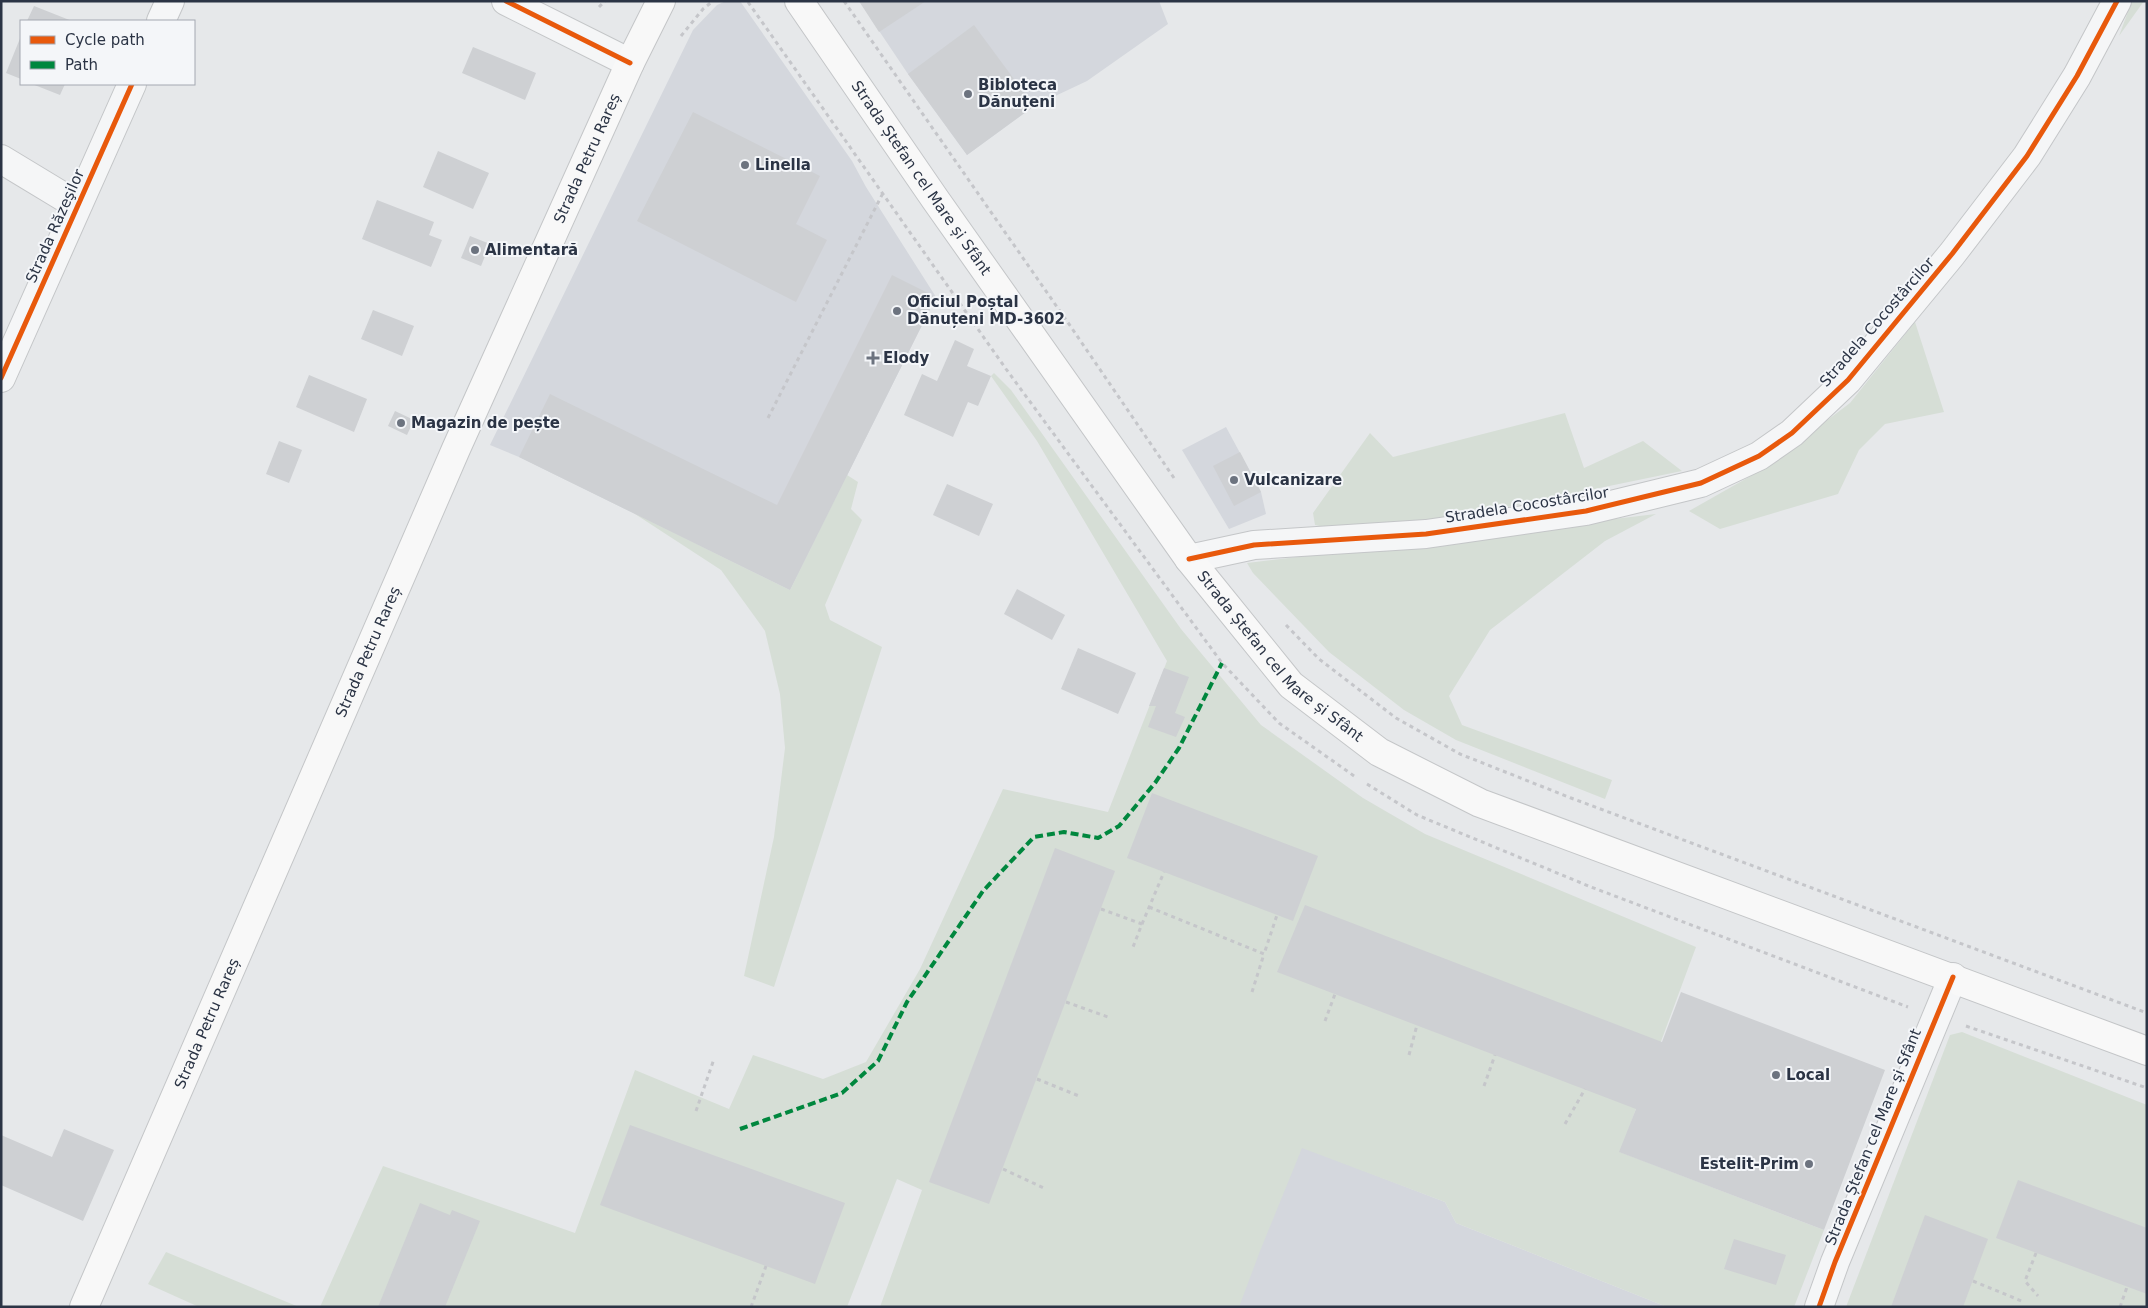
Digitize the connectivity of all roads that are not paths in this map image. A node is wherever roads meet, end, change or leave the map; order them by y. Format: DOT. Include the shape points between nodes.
graph roads {
  1 [pos="170,1"];
  2 [pos="506,1"];
  3 [pos="661,1"];
  4 [pos="799,1"];
  5 [pos="2117,1"];
  6 [pos="161,20"];
  7 [pos="630,63"];
  8 [pos="132,85"];
  9 [pos="1,159"];
  10 [pos="77,205"];
  11 [pos="1,378"];
  12 [pos="1189,559"];
  13 [pos="1953,978"];
  14 [pos="2147,1051"];
  15 [pos="84,1307"];
  16 [pos="1819,1307"];
  1 -- 6 [label="street"];
  2 -- 7 [label="street"];
  3 -- 7 [label="main road, Strada Petru Rareș"];
  4 -- 12 [label="main road, Strada Ștefan cel Mare și Sfânt" via="934,199"];
  5 -- 12 [label="street, Stradela Cocostârcilor" via="2077,76 2027,156 1952,254 1848,380 1792,433 1758,456 1701,483 1586,511 1426,534 1254,545"];
  7 -- 15 [label="main road, Strada Petru Rareș" via="456,449"];
  8 -- 10 [label="street, Strada Răzeşilor"];
  9 -- 10 [label="street"];
  10 -- 11 [label="street, Strada Răzeşilor"];
  12 -- 13 [label="main road, Strada Ștefan cel Mare și Sfânt" via="1291,685 1379,752 1480,803"];
  13 -- 14 [label="main road, Strada Ștefan cel Mare și Sfânt"];
  13 -- 16 [label="street, Strada Ștefan cel Mare și Sfânt"];
}
